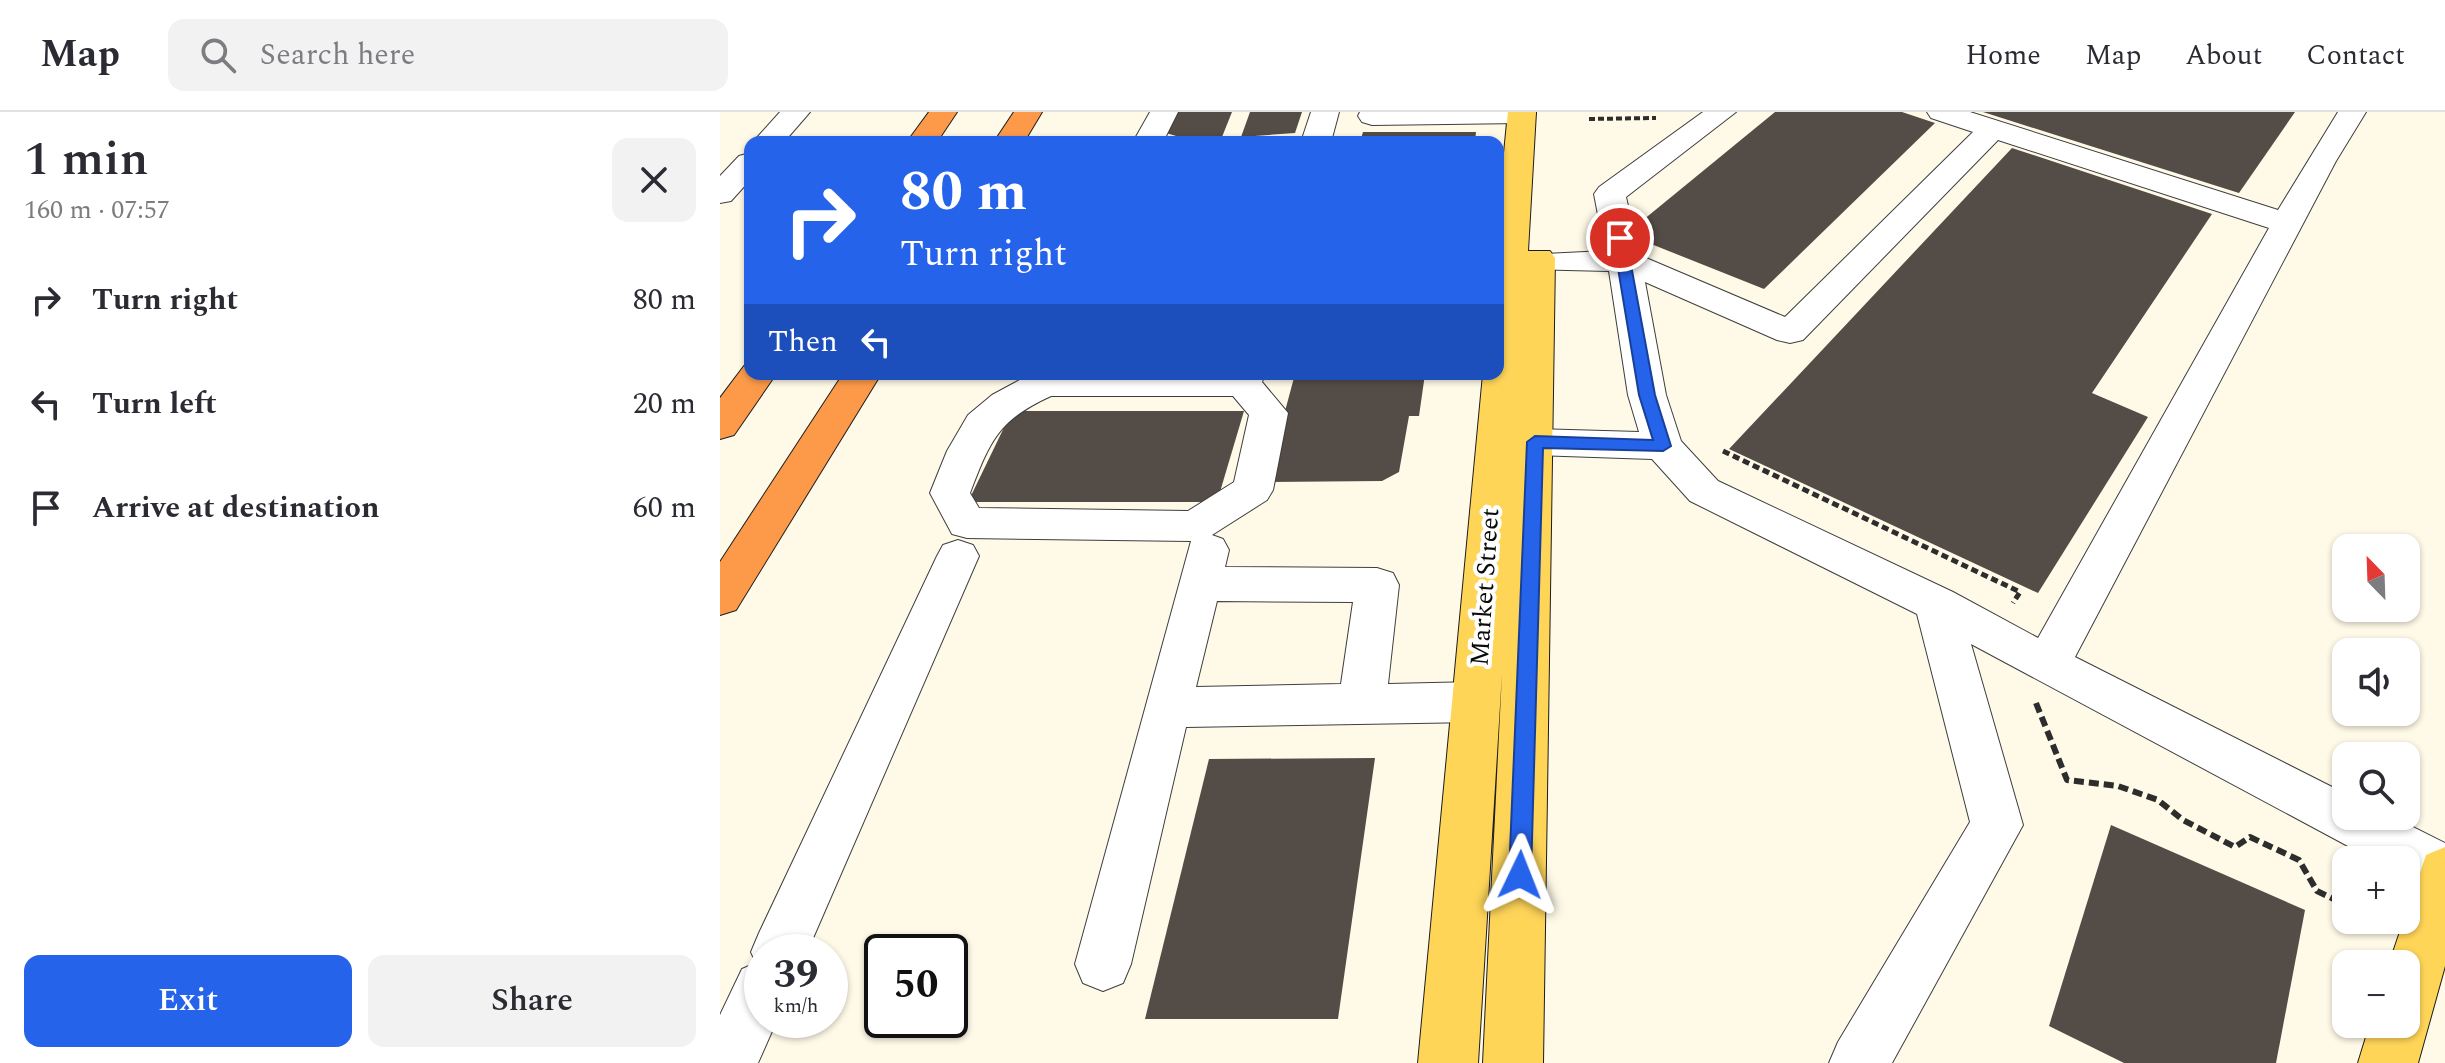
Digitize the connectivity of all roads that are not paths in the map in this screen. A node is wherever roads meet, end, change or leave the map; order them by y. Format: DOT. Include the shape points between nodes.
graph roads {
  1 [pos="796,112"];
  2 [pos="943,112"];
  3 [pos="1028,112"];
  4 [pos="1164,112"];
  5 [pos="1325,112"];
  6 [pos="1722,112"];
  7 [pos="1941,112"];
  8 [pos="2352,112"];
  9 [pos="1531,113"];
  10 [pos="1372,116"];
  11 [pos="1993,129"];
  12 [pos="774,136"];
  13 [pos="926,136"];
  14 [pos="1013,136"];
  15 [pos="1151,136"];
  16 [pos="1318,136"];
  17 [pos="744,168"];
  18 [pos="720,194"];
  19 [pos="1506,219"];
  20 [pos="2287,223"];
  21 [pos="1504,251"];
  22 [pos="1624,261"];
  23 [pos="1537,262"];
  24 [pos="753,380"];
  25 [pos="858,380"];
  26 [pos="1046,380"];
  27 [pos="1246,380"];
  28 [pos="1496,380"];
  29 [pos="720,426"];
  30 [pos="1535,442"];
  31 [pos="1663,446"];
  32 [pos="958,556"];
  33 [pos="720,598"];
  34 [pos="1937,604"];
  35 [pos="2047,665"];
  36 [pos="1476,702"];
  37 [pos="1362,704"];
  38 [pos="1167,707"];
  39 [pos="1521,843"];
  40 [pos="2445,871"];
  41 [pos="787,934"];
  42 [pos="2420,955"];
  43 [pos="1103,964"];
  44 [pos="744,1028"];
  45 [pos="2395,1038"];
  46 [pos="728,1063"];
  47 [pos="1448,1063"];
  48 [pos="1483,1063"];
  49 [pos="1513,1063"];
  50 [pos="1859,1063"];
  51 [pos="2388,1063"];
  1 -- 12 [label="lane"];
  2 -- 13 [label="highway"];
  3 -- 14 [label="highway"];
  4 -- 15 [label="lane"];
  5 -- 16 [label="lane"];
  6 -- 22 [label="lane" via="1610,194"];
  7 -- 11 [label="lane"];
  8 -- 20 [label="lane"];
  9 -- 10 [label="lane"];
  9 -- 19 [label="main road, Market Street"];
  9 -- 23 [label="main road, Market Street"];
  11 -- 20 [label="lane"];
  11 -- 22 [label="lane" via="1790,332"];
  17 -- 18 [label="lane"];
  19 -- 21 [label="main road, Market Street"];
  20 -- 35 [label="lane"];
  22 -- 23 [label="lane"];
  22 -- 31 [label="lane" via="1647,395"];
  23 -- 30 [label="main road, Market Street"];
  24 -- 29 [label="highway"];
  25 -- 33 [label="highway"];
  26 -- 27 [label="lane" via="1003,402 975,429 950,493 967,523 1195,526 1253,490 1269,413"];
  28 -- 36 [label="main road, Market Street"];
  30 -- 31 [label="lane"];
  30 -- 39 [label="main road, Market Street"];
  31 -- 34 [label="lane" via="1704,491"];
  32 -- 41 [label="lane"];
  34 -- 35 [label="lane"];
  34 -- 50 [label="lane" via="1997,825"];
  35 -- 40 [label="lane"];
  36 -- 37 [label="lane"];
  36 -- 47 [label="main road, Market Street"];
  37 -- 38 [label="lane"];
  37 -- 38 [label="lane" via="1377,585 1204,567"];
  38 -- 43 [label="lane"];
  39 -- 48 [label="main road" via="1497,898"];
  39 -- 49 [label="main road, Market Street"];
  40 -- 42 [label="main road"];
  44 -- 46 [label="lane"];
  45 -- 51 [label="main road"];
}
